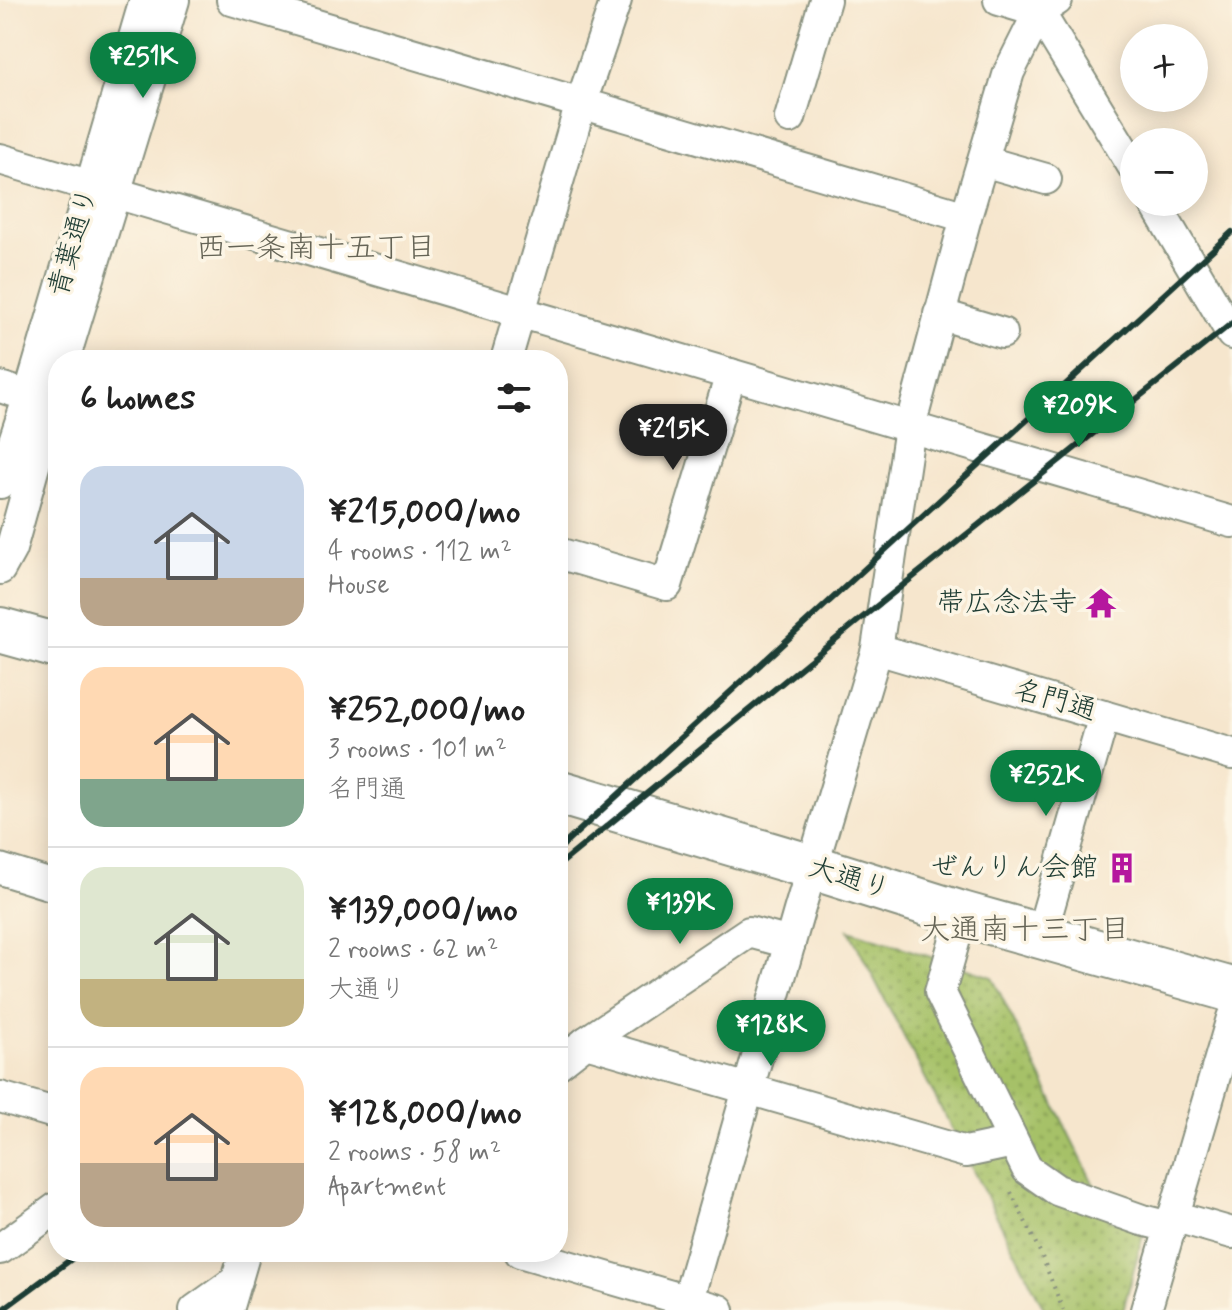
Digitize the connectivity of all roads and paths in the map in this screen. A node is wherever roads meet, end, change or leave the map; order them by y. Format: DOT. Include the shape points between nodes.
graph roads {
  1 [pos="145,0"];
  2 [pos="174,0"];
  3 [pos="232,0"];
  4 [pos="616,0"];
  5 [pos="825,0"];
  6 [pos="999,0"];
  7 [pos="1048,6"];
  8 [pos="581,103"];
  9 [pos="790,118"];
  10 [pos="1120,142"];
  11 [pos="0,159"];
  12 [pos="983,161"];
  13 [pos="1046,179"];
  14 [pos="103,189"];
  15 [pos="1162,216"];
  16 [pos="966,217"];
  17 [pos="519,314"];
  18 [pos="939,314"];
  19 [pos="1002,333"];
  20 [pos="1232,334"];
  21 [pos="61,350"];
  22 [pos="66,350"];
  23 [pos="509,350"];
  24 [pos="731,374"];
  25 [pos="0,387"];
  26 [pos="48,396"];
  27 [pos="48,398"];
  28 [pos="48,400"];
  29 [pos="910,427"];
  30 [pos="0,483"];
  31 [pos="1232,522"];
  32 [pos="568,556"];
  33 [pos="0,569"];
  34 [pos="0,630"];
  35 [pos="48,643"];
  36 [pos="877,649"];
  37 [pos="1104,716"];
  38 [pos="1232,754"];
  39 [pos="568,795"];
  40 [pos="812,867"];
  41 [pos="0,869"];
  42 [pos="48,884"];
  43 [pos="962,914"];
  44 [pos="1041,935"];
  45 [pos="790,943"];
  46 [pos="1232,990"];
  47 [pos="1232,1018"];
  48 [pos="586,1042"];
  49 [pos="568,1056"];
  50 [pos="749,1090"];
  51 [pos="0,1097"];
  52 [pos="48,1111"];
  53 [pos="1013,1142"];
  54 [pos="1027,1169"];
  55 [pos="48,1214"];
  56 [pos="1172,1221"];
  57 [pos="1232,1233"];
  58 [pos="0,1249"];
  59 [pos="551,1262"];
  60 [pos="241,1266"];
  61 [pos="686,1305"];
  62 [pos="195,1310"];
  63 [pos="228,1310"];
  64 [pos="719,1310"];
  65 [pos="1063,1310"];
  66 [pos="1146,1310"];
  1 -- 14 [label="street, 青葉通り"];
  2 -- 14 [label="street"];
  3 -- 8 [label="street"];
  4 -- 8 [label="street"];
  5 -- 9 [label="street"];
  6 -- 7 [label="street"];
  7 -- 10 [label="street"];
  7 -- 12 [label="street" via="1009,72"];
  8 -- 16 [label="street"];
  8 -- 17 [label="street"];
  11 -- 14 [label="street"];
  12 -- 13 [label="street"];
  12 -- 16 [label="street"];
  14 -- 17 [label="street"];
  14 -- 21 [label="street, 青葉通り"];
  14 -- 22 [label="street"];
  15 -- 20 [label="street"];
  16 -- 18 [label="street"];
  17 -- 23 [label="street"];
  17 -- 24 [label="street"];
  18 -- 19 [label="street"];
  18 -- 29 [label="street"];
  24 -- 29 [label="street"];
  24 -- 32 [label="street" via="667,585"];
  25 -- 26 [label="street"];
  27 -- 30 [label="street, 青葉通り"];
  28 -- 33 [label="street" via="11,549"];
  29 -- 31 [label="street"];
  29 -- 36 [label="street"];
  34 -- 35 [label="highway"];
  36 -- 37 [label="street, 名門通"];
  36 -- 40 [label="street"];
  37 -- 38 [label="street, 名門通"];
  37 -- 44 [label="street"];
  39 -- 40 [label="highway, 大通り"];
  40 -- 43 [label="highway, 大通り"];
  40 -- 45 [label="street"];
  41 -- 42 [label="street"];
  43 -- 44 [label="highway, 大通り"];
  43 -- 53 [label="street" via="940,992"];
  44 -- 46 [label="highway, 大通り"];
  45 -- 48 [label="street" via="749,932"];
  45 -- 50 [label="street"];
  47 -- 56 [label="street"];
  48 -- 49 [label="street"];
  48 -- 50 [label="street"];
  50 -- 53 [label="street" via="966,1152"];
  50 -- 61 [label="street"];
  51 -- 52 [label="street"];
  53 -- 54 [label="street"];
  54 -- 56 [label="street" via="1057,1190 1142,1220"];
  54 -- 65 [label="path" via="1009,1187"];
  55 -- 58 [label="street"];
  56 -- 57 [label="street"];
  56 -- 66 [label="street"];
  59 -- 61 [label="street"];
  60 -- 62 [label="street"];
  60 -- 63 [label="street"];
  61 -- 64 [label="street"];
}
